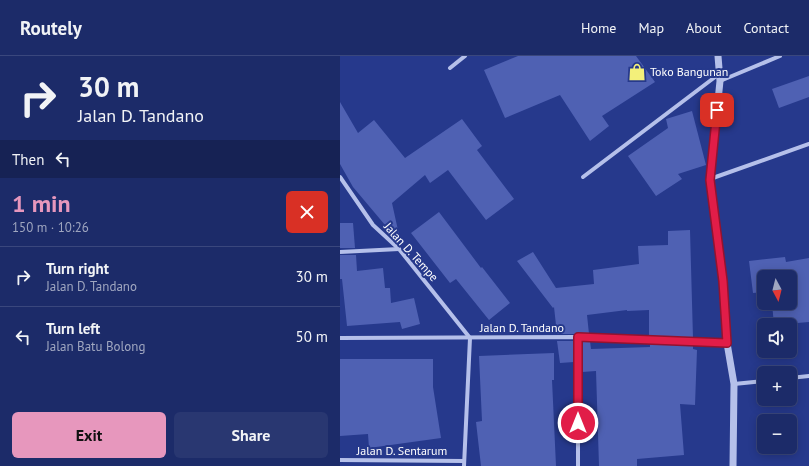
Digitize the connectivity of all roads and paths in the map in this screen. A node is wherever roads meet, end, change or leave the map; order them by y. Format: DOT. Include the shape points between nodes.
graph roads {
  1 [pos="465,56"];
  2 [pos="718,56"];
  3 [pos="780,56"];
  4 [pos="450,68"];
  5 [pos="720,73"];
  6 [pos="720,81"];
  7 [pos="809,144"];
  8 [pos="583,177"];
  9 [pos="340,178"];
  10 [pos="710,180"];
  11 [pos="399,249"];
  12 [pos="340,252"];
  13 [pos="578,337"];
  14 [pos="340,338"];
  15 [pos="470,338"];
  16 [pos="727,343"];
  17 [pos="809,376"];
  18 [pos="797,377"];
  19 [pos="757,382"];
  20 [pos="734,384"];
  21 [pos="340,460"];
  22 [pos="464,464"];
  23 [pos="578,466"];
  24 [pos="733,466"];
  1 -- 4 [label="street"];
  2 -- 5 [label="street"];
  3 -- 6 [label="street"];
  5 -- 6 [label="street"];
  5 -- 8 [label="street"];
  6 -- 10 [label="street"];
  7 -- 10 [label="street"];
  9 -- 11 [label="street, Jalan D. Tempe" via="373,224"];
  10 -- 16 [label="street" via="723,281"];
  11 -- 12 [label="street"];
  11 -- 15 [label="street, Jalan D. Tempe"];
  13 -- 15 [label="street, Jalan D. Tandano"];
  13 -- 16 [label="street, Jalan D. Tandano"];
  13 -- 23 [label="street"];
  14 -- 15 [label="street, Jalan D. Tandano"];
  15 -- 22 [label="street"];
  16 -- 20 [label="street"];
  17 -- 18 [label="street"];
  19 -- 20 [label="street"];
  20 -- 24 [label="street"];
  21 -- 22 [label="street, Jalan D. Sentarum"];
}
